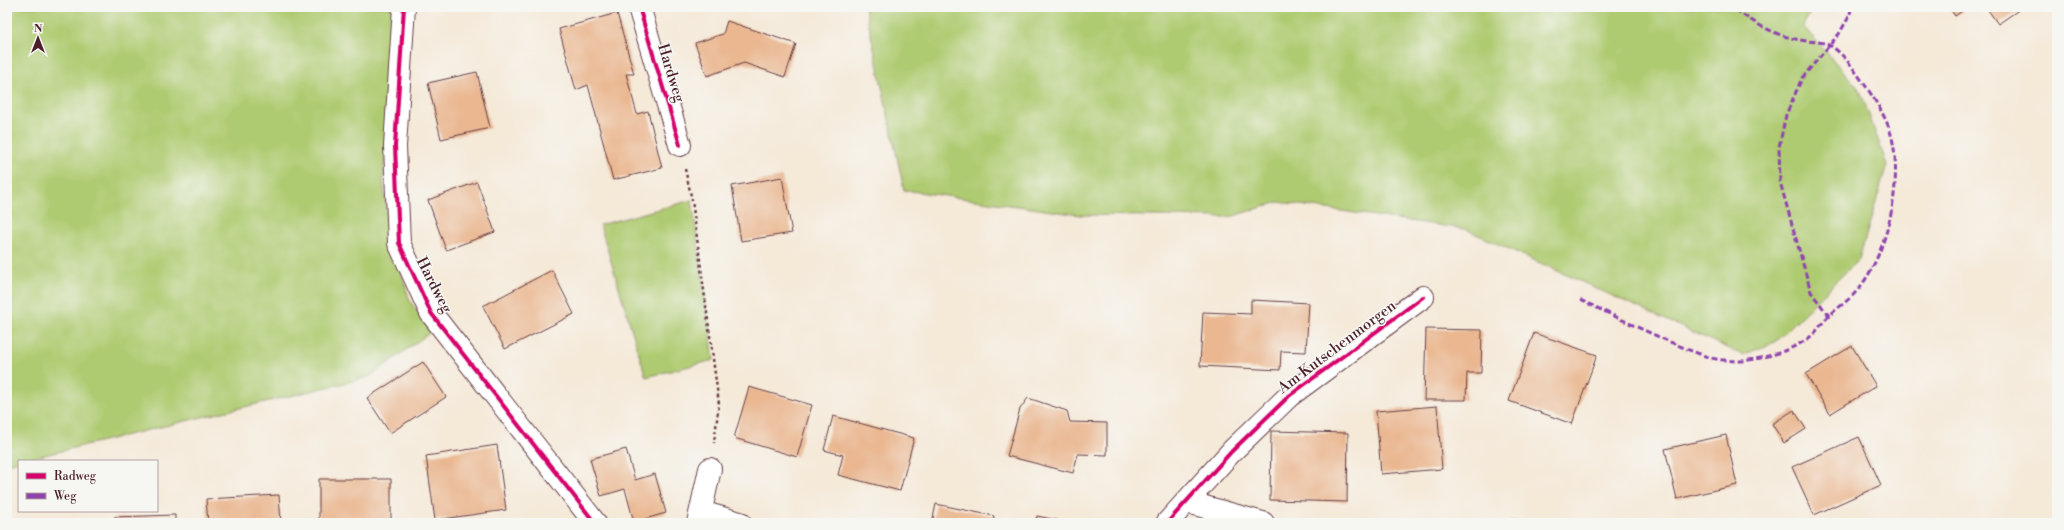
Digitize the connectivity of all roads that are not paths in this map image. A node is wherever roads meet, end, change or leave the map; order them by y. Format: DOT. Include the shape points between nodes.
graph roads {
  1 [pos="404,7"];
  2 [pos="639,7"];
  3 [pos="680,145"];
  4 [pos="1423,297"];
  5 [pos="710,469"];
  6 [pos="1186,502"];
  7 [pos="699,517"];
  8 [pos="595,523"];
  9 [pos="740,523"];
  10 [pos="1167,523"];
  11 [pos="1262,523"];
  1 -- 8 [label="street, Hardweg" via="395,146 399,243 431,313"];
  2 -- 3 [label="street, Hardweg"];
  4 -- 6 [label="street, Am Kutschenmorgen" via="1289,396 1232,451"];
  5 -- 7 [label="street"];
  6 -- 10 [label="street, Am Kutschenmorgen"];
  6 -- 11 [label="street"];
  7 -- 9 [label="street"];
}
